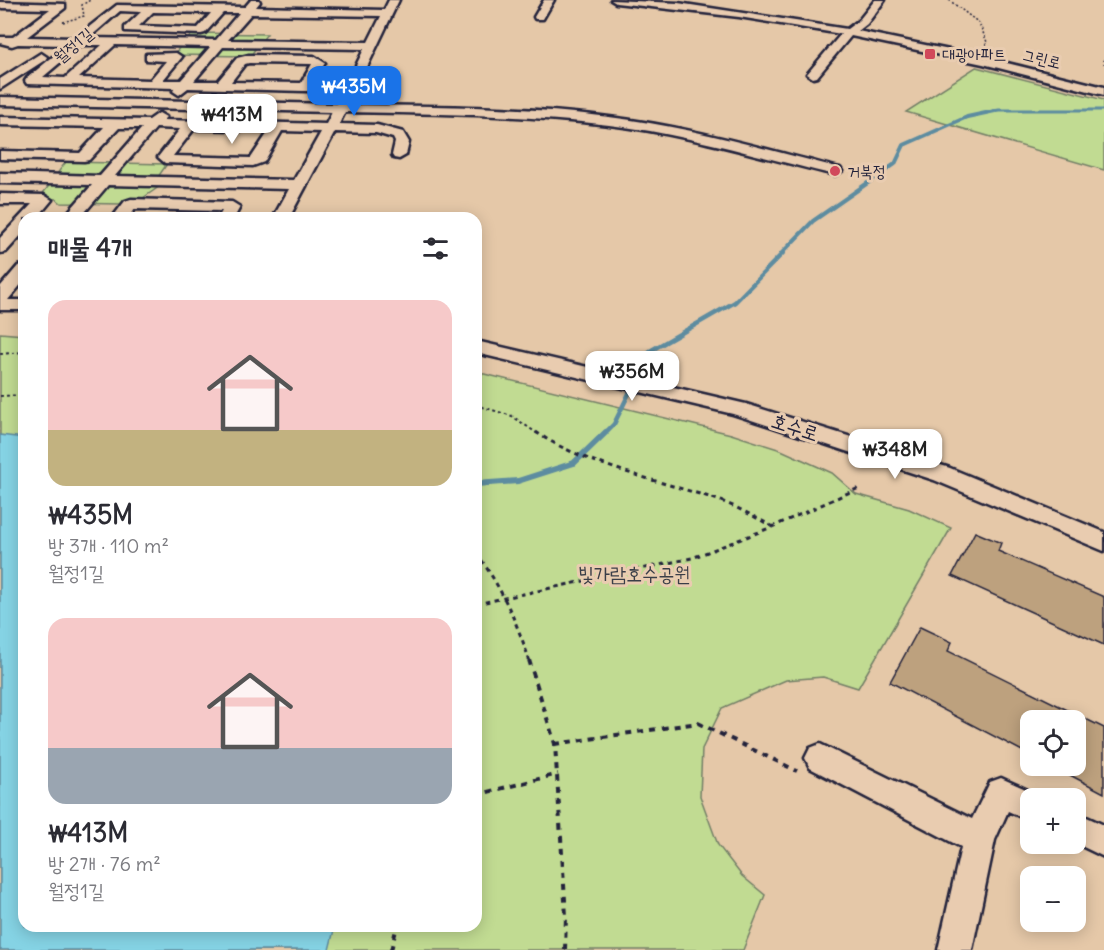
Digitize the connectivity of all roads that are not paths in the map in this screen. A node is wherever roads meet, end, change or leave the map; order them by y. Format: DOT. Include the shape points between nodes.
graph roads {
  1 [pos="111,0"];
  2 [pos="549,0"];
  3 [pos="616,0"];
  4 [pos="880,0"];
  5 [pos="0,5"];
  6 [pos="24,5"];
  7 [pos="252,5"];
  8 [pos="392,6"];
  9 [pos="151,8"];
  10 [pos="220,10"];
  11 [pos="280,11"];
  12 [pos="8,16"];
  13 [pos="539,17"];
  14 [pos="271,24"];
  15 [pos="300,33"];
  16 [pos="330,33"];
  17 [pos="848,33"];
  18 [pos="0,40"];
  19 [pos="15,40"];
  20 [pos="61,41"];
  21 [pos="78,41"];
  22 [pos="112,42"];
  23 [pos="219,44"];
  24 [pos="371,46"];
  25 [pos="0,51"];
  26 [pos="96,56"];
  27 [pos="119,56"];
  28 [pos="142,57"];
  29 [pos="813,74"];
  30 [pos="68,82"];
  31 [pos="153,84"];
  32 [pos="184,84"];
  33 [pos="0,85"];
  34 [pos="222,85"];
  35 [pos="305,87"];
  36 [pos="351,88"];
  37 [pos="1104,91"];
  38 [pos="0,101"];
  39 [pos="170,105"];
  40 [pos="341,108"];
  41 [pos="0,121"];
  42 [pos="28,121"];
  43 [pos="116,123"];
  44 [pos="153,124"];
  45 [pos="190,125"];
  46 [pos="278,127"];
  47 [pos="331,128"];
  48 [pos="7,141"];
  49 [pos="399,154"];
  50 [pos="0,156"];
  51 [pos="835,171"];
  52 [pos="0,178"];
  53 [pos="104,181"];
  54 [pos="299,185"];
  55 [pos="0,200"];
  56 [pos="33,212"];
  57 [pos="76,212"];
  58 [pos="125,212"];
  59 [pos="229,212"];
  60 [pos="284,212"];
  61 [pos="18,228"];
  62 [pos="18,248"];
  63 [pos="18,277"];
  64 [pos="0,298"];
  65 [pos="0,305"];
  66 [pos="18,306"];
  67 [pos="482,348"];
  68 [pos="1104,542"];
  69 [pos="808,765"];
  70 [pos="1020,801"];
  71 [pos="1086,832"];
  72 [pos="979,839"];
  73 [pos="1104,841"];
  74 [pos="955,950"];
  1 -- 20 [label="street"];
  2 -- 13 [label="street"];
  3 -- 17 [label="street, 그린로" via="761,16"];
  4 -- 17 [label="street" via="863,22"];
  5 -- 6 [label="street"];
  6 -- 12 [label="street"];
  6 -- 19 [label="street" via="61,6"];
  7 -- 10 [label="street, 월정1길"];
  7 -- 11 [label="street, 월정1길"];
  7 -- 23 [label="street"];
  8 -- 11 [label="street, 월정1길" via="346,17"];
  8 -- 24 [label="street, 월정1길"];
  9 -- 10 [label="street, 월정1길"];
  9 -- 10 [label="street" via="129,29 201,30"];
  9 -- 21 [label="street, 월정1길" via="117,8"];
  11 -- 14 [label="street"];
  15 -- 16 [label="street"];
  17 -- 29 [label="street"];
  17 -- 37 [label="street, 그린로" via="979,59"];
  18 -- 19 [label="street"];
  19 -- 20 [label="street"];
  19 -- 25 [label="street"];
  20 -- 21 [label="street"];
  20 -- 33 [label="street"];
  21 -- 22 [label="street"];
  21 -- 30 [label="street, 월정1길" via="31,81"];
  22 -- 23 [label="street"];
  22 -- 26 [label="street, 월정1길"];
  23 -- 24 [label="street"];
  23 -- 32 [label="street"];
  24 -- 36 [label="street, 월정1길"];
  26 -- 27 [label="street, 월정1길"];
  26 -- 30 [label="street, 월정1길"];
  28 -- 31 [label="street" via="176,57"];
  30 -- 31 [label="street, 월정1길"];
  31 -- 32 [label="street, 월정1길"];
  32 -- 34 [label="street, 월정1길"];
  32 -- 39 [label="street"];
  34 -- 35 [label="street, 월정1길"];
  34 -- 35 [label="street" via="242,61 249,59 314,60 319,63"];
  35 -- 36 [label="street, 월정1길"];
  36 -- 40 [label="street, 월정1길"];
  38 -- 39 [label="street"];
  39 -- 40 [label="street"];
  39 -- 44 [label="street"];
  40 -- 47 [label="street, 월정1길"];
  40 -- 51 [label="street" via="470,109 610,121 692,135"];
  41 -- 42 [label="street"];
  42 -- 43 [label="street"];
  42 -- 48 [label="street"];
  43 -- 44 [label="street"];
  43 -- 50 [label="street" via="84,157"];
  44 -- 45 [label="street"];
  44 -- 53 [label="street"];
  45 -- 46 [label="street"];
  45 -- 46 [label="street" via="165,156 170,160 253,162 259,159"];
  46 -- 47 [label="street"];
  47 -- 49 [label="street" via="393,133 402,142"];
  47 -- 54 [label="street, 월정1길"];
  52 -- 53 [label="street"];
  53 -- 54 [label="street"];
  53 -- 57 [label="street"];
  54 -- 60 [label="street, 월정1길"];
  55 -- 56 [label="street" via="44,200"];
  58 -- 59 [label="street" via="131,204 232,207"];
  61 -- 62 [label="street" via="0,248"];
  63 -- 64 [label="street"];
  65 -- 66 [label="street"];
  67 -- 68 [label="street, 호수로" via="694,397 942,474"];
  69 -- 72 [label="street"];
  70 -- 72 [label="street" via="1000,792"];
  71 -- 73 [label="street"];
  72 -- 74 [label="street"];
}
